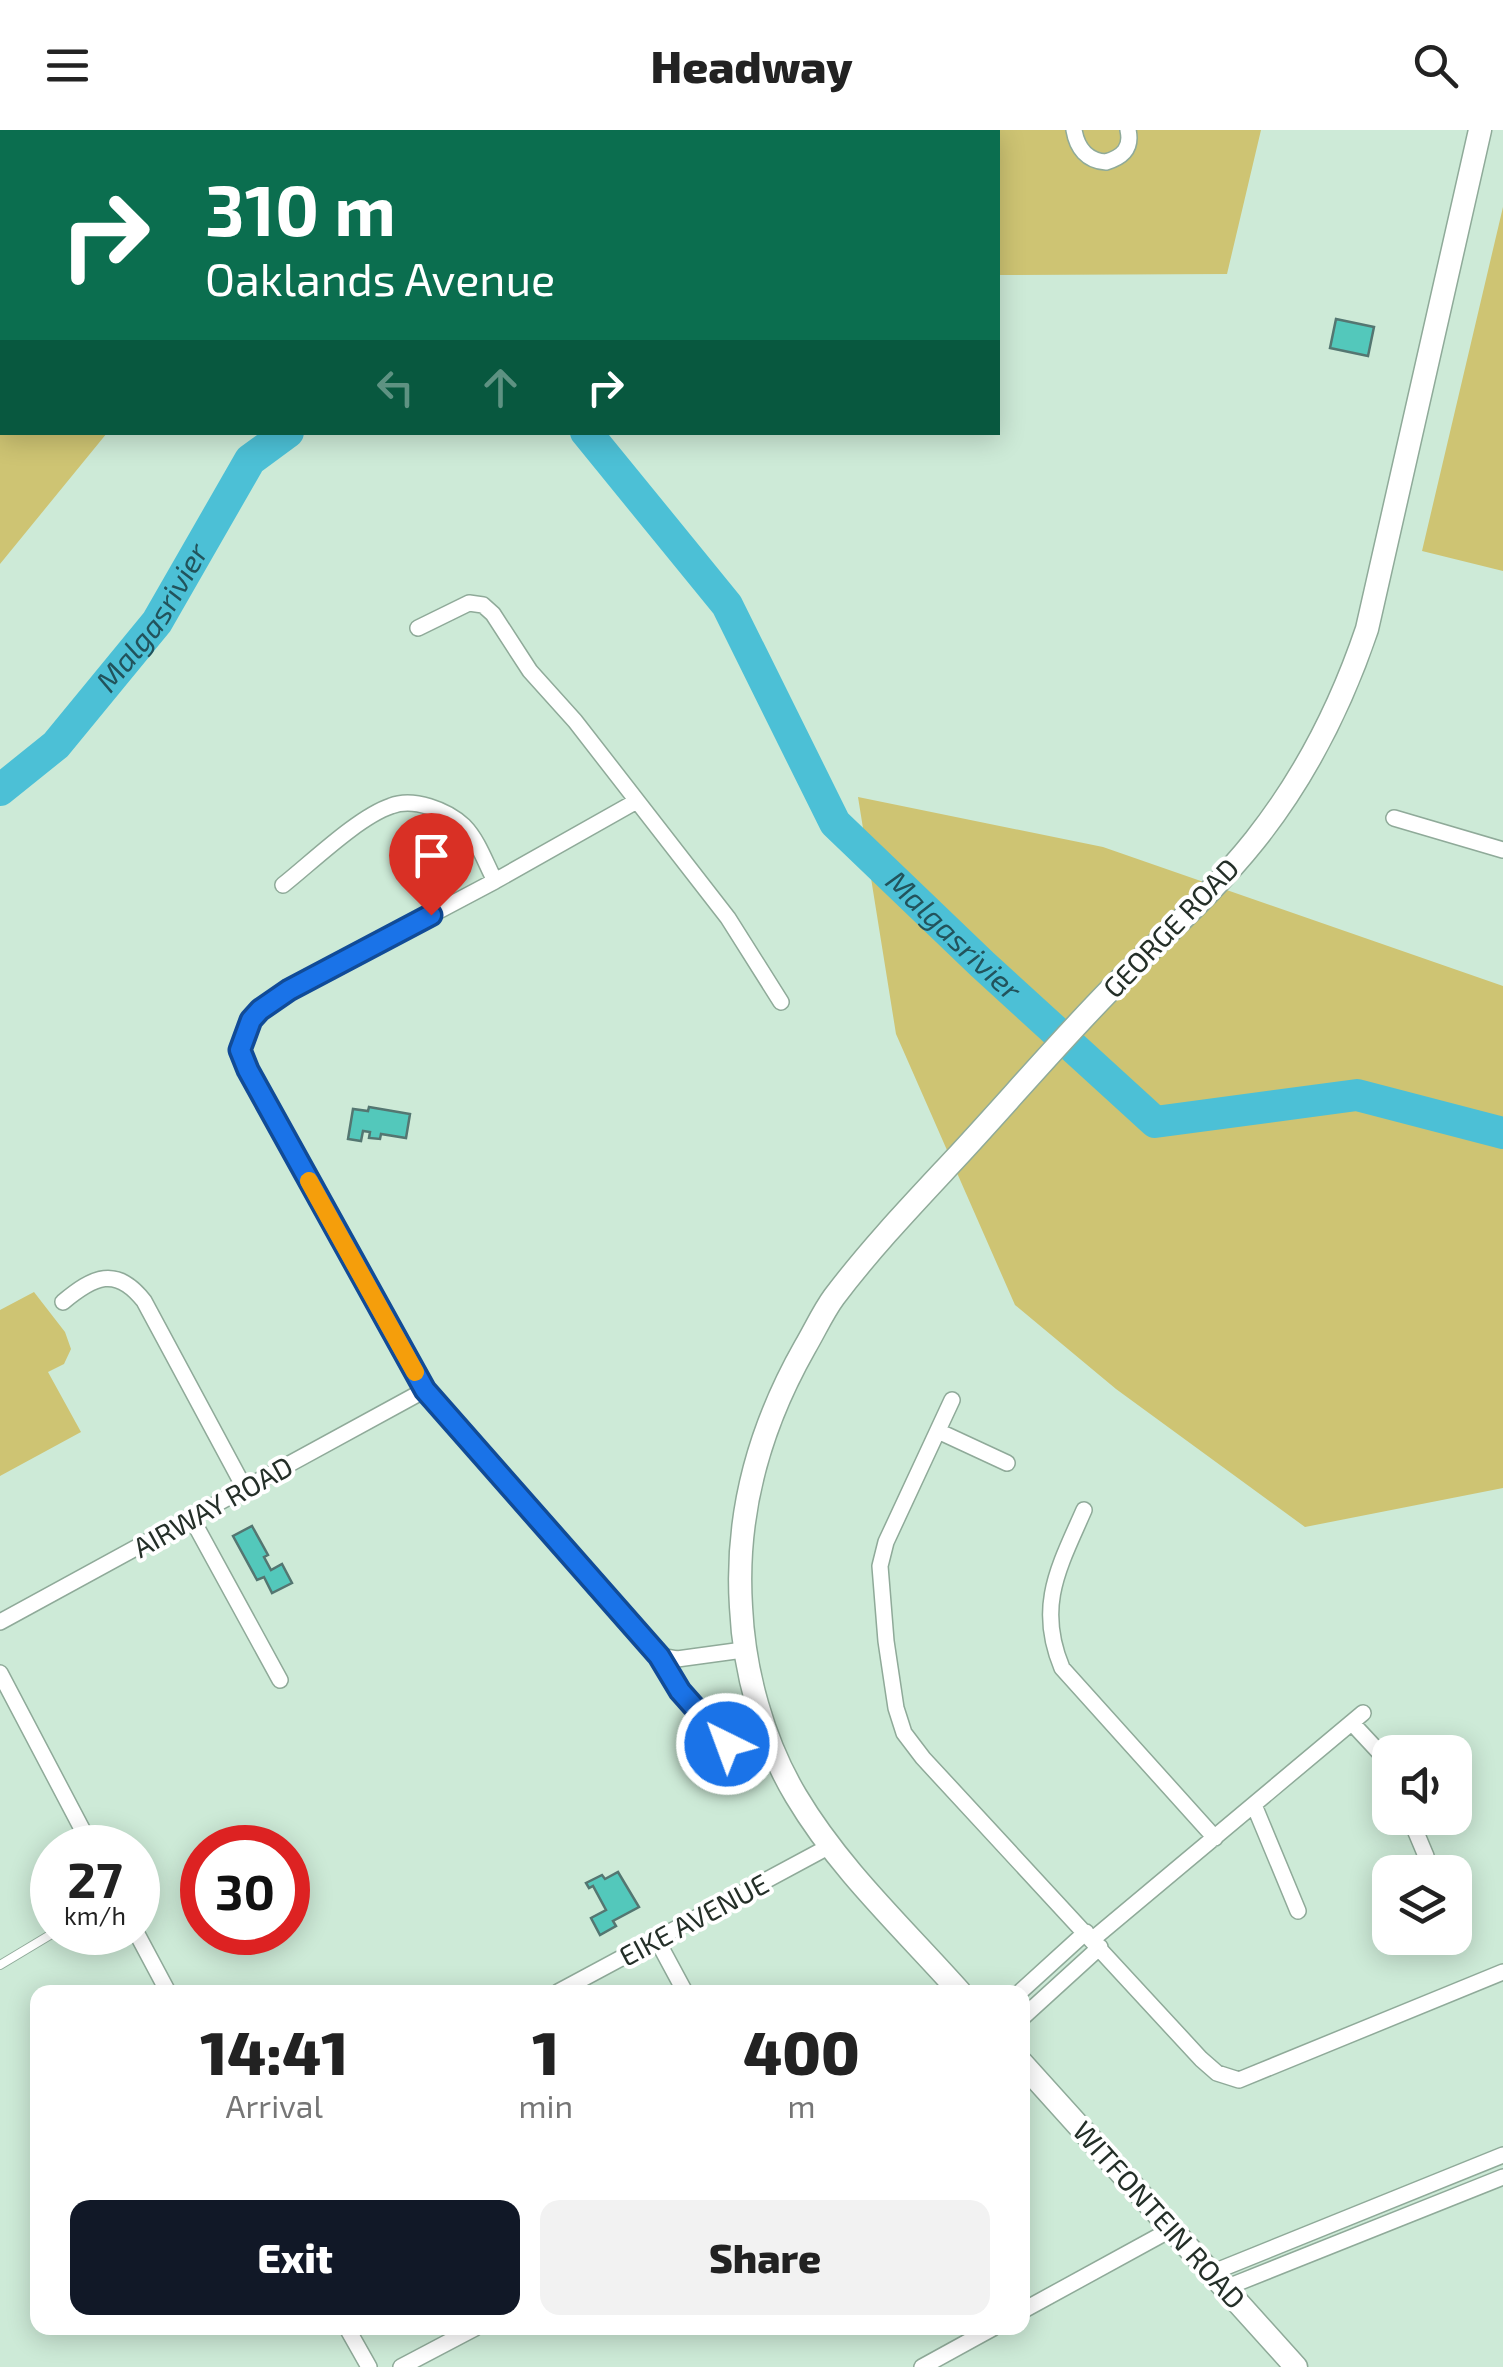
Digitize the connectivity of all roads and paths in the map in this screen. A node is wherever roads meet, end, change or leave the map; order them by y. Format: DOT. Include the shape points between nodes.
graph roads {
  1 [pos="1074,130"];
  2 [pos="1128,130"];
  3 [pos="1480,130"];
  4 [pos="418,628"];
  5 [pos="636,802"];
  6 [pos="1394,818"];
  7 [pos="1503,850"];
  8 [pos="495,881"];
  9 [pos="283,886"];
  10 [pos="781,1002"];
  11 [pos="63,1302"];
  12 [pos="425,1390"];
  13 [pos="952,1400"];
  14 [pos="938,1431"];
  15 [pos="1007,1463"];
  16 [pos="245,1489"];
  17 [pos="1084,1510"];
  18 [pos="192,1519"];
  19 [pos="0,1622"];
  20 [pos="743,1650"];
  21 [pos="659,1656"];
  22 [pos="0,1673"];
  23 [pos="280,1680"];
  24 [pos="1372,1741"];
  25 [pos="750,1770"];
  26 [pos="1254,1805"];
  27 [pos="80,1825"];
  28 [pos="1215,1838"];
  29 [pos="828,1847"];
  30 [pos="1298,1910"];
  31 [pos="1093,1939"];
  32 [pos="657,1940"];
  33 [pos="30,1947"];
  34 [pos="148,1955"];
  35 [pos="0,1965"];
  36 [pos="1503,1972"];
  37 [pos="164,1985"];
  38 [pos="571,1985"];
  39 [pos="682,1985"];
  40 [pos="954,1985"];
  41 [pos="1030,1985"];
  42 [pos="1030,2009"];
  43 [pos="1030,2072"];
  44 [pos="1503,2155"];
  45 [pos="1503,2177"];
  46 [pos="1170,2230"];
  47 [pos="1218,2281"];
  48 [pos="1030,2307"];
  49 [pos="351,2335"];
  50 [pos="461,2335"];
  51 [pos="981,2335"];
  52 [pos="368,2367"];
  53 [pos="402,2367"];
  54 [pos="922,2367"];
  55 [pos="1296,2367"];
  1 -- 2 [label="street" via="1086,155 1106,162 1126,149"];
  3 -- 20 [label="main road, GEORGE ROAD" via="1378,587 1337,708 1253,842 883,1236 831,1301 762,1438 745,1503 738,1564"];
  4 -- 5 [label="street" via="469,603 482,605"];
  5 -- 8 [label="street"];
  5 -- 10 [label="street" via="728,918"];
  6 -- 7 [label="street"];
  8 -- 9 [label="street" via="466,828 448,814 404,802 368,819"];
  8 -- 12 [label="street" via="289,990 251,1020 240,1050"];
  11 -- 16 [label="street" via="102,1278 133,1287"];
  12 -- 16 [label="street, AIRWAY ROAD"];
  12 -- 21 [label="street"];
  13 -- 14 [label="street"];
  14 -- 15 [label="street"];
  14 -- 31 [label="street" via="880,1566 896,1708 923,1758"];
  16 -- 18 [label="street, AIRWAY ROAD"];
  17 -- 28 [label="street" via="1051,1591 1056,1654"];
  18 -- 19 [label="street, AIRWAY ROAD"];
  18 -- 23 [label="street"];
  20 -- 21 [label="street"];
  20 -- 29 [label="main road" via="793,1792"];
  21 -- 25 [label="street" via="680,1691"];
  22 -- 27 [label="street"];
  24 -- 26 [label="street" via="1358,1718"];
  26 -- 28 [label="street"];
  26 -- 30 [label="street"];
  28 -- 31 [label="street"];
  29 -- 32 [label="street, EIKE AVENUE"];
  29 -- 40 [label="main road"];
  31 -- 36 [label="street" via="1201,2059 1238,2080"];
  31 -- 41 [label="street"];
  31 -- 42 [label="street"];
  32 -- 38 [label="street, EIKE AVENUE"];
  32 -- 39 [label="street"];
  33 -- 35 [label="lane"];
  34 -- 37 [label="street"];
  43 -- 46 [label="main road, WITFONTEIN ROAD"];
  44 -- 47 [label="street"];
  45 -- 47 [label="street"];
  46 -- 47 [label="main road, WITFONTEIN ROAD"];
  46 -- 48 [label="street"];
  47 -- 55 [label="main road, WITFONTEIN ROAD"];
  49 -- 52 [label="street"];
  50 -- 53 [label="street"];
  51 -- 54 [label="street"];
}
